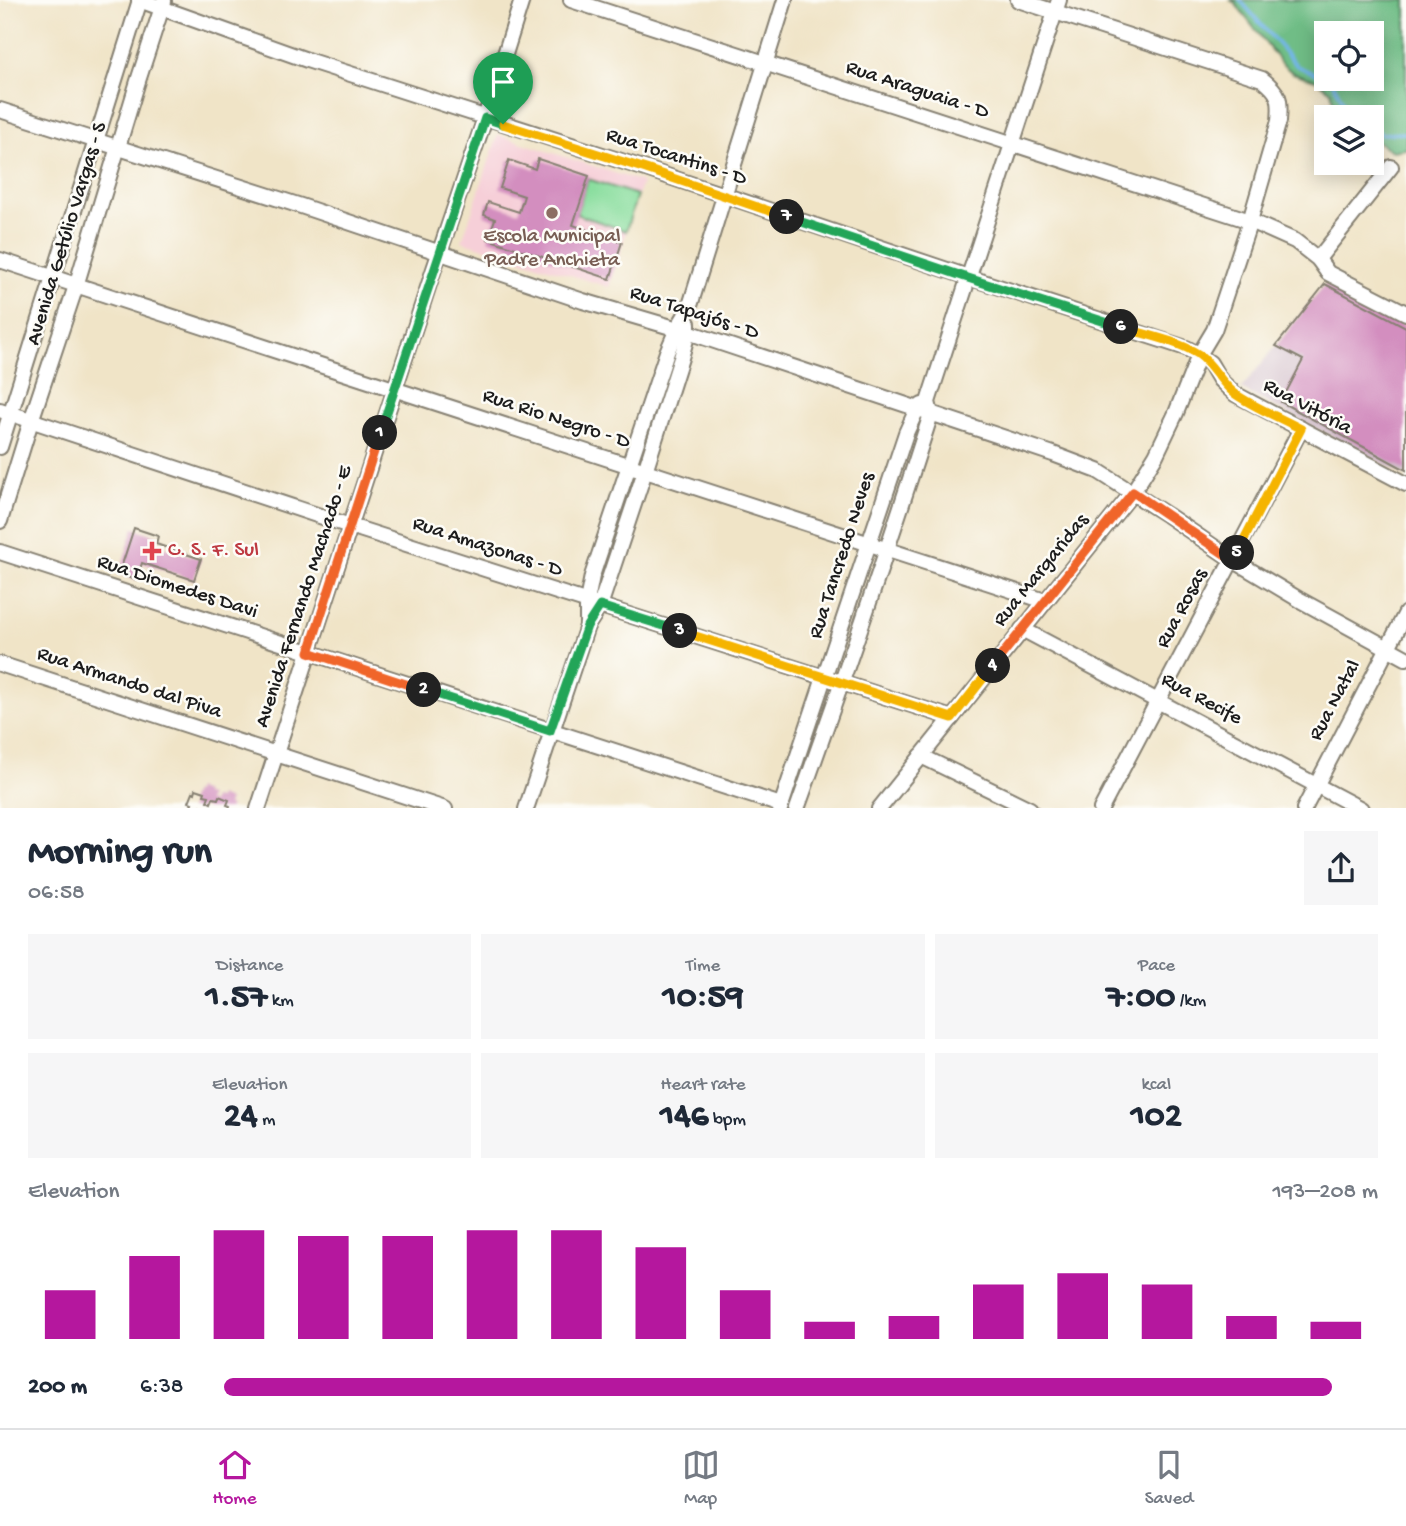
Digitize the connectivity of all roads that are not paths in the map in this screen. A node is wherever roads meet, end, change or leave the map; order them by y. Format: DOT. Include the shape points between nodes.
graph roads {
  1 [pos="140,0"];
  2 [pos="522,0"];
  3 [pos="571,0"];
  4 [pos="785,0"];
  5 [pos="1018,0"];
  6 [pos="163,4"];
  7 [pos="1057,6"];
  8 [pos="765,63"];
  9 [pos="0,110"];
  10 [pos="485,118"];
  11 [pos="96,140"];
  12 [pos="1012,144"];
  13 [pos="117,148"];
  14 [pos="1391,167"];
  15 [pos="724,195"];
  16 [pos="1250,221"];
  17 [pos="439,253"];
  18 [pos="1318,258"];
  19 [pos="0,260"];
  20 [pos="54,278"];
  21 [pos="968,278"];
  22 [pos="76,286"];
  23 [pos="1406,313"];
  24 [pos="683,331"];
  25 [pos="1199,355"];
  26 [pos="395,388"];
  27 [pos="925,408"];
  28 [pos="5,412"];
  29 [pos="31,421"];
  30 [pos="1301,429"];
  31 [pos="0,447"];
  32 [pos="628,466"];
  33 [pos="645,471"];
  34 [pos="1406,484"];
  35 [pos="1133,492"];
  36 [pos="0,521"];
  37 [pos="350,526"];
  38 [pos="869,544"];
  39 [pos="887,550"];
  40 [pos="0,552"];
  41 [pos="1233,560"];
  42 [pos="1045,601"];
  43 [pos="594,604"];
  44 [pos="1406,613"];
  45 [pos="1022,629"];
  46 [pos="1388,648"];
  47 [pos="309,652"];
  48 [pos="1406,658"];
  49 [pos="0,664"];
  50 [pos="825,677"];
  51 [pos="842,683"];
  52 [pos="1158,701"];
  53 [pos="952,718"];
  54 [pos="550,731"];
  55 [pos="276,754"];
  56 [pos="921,756"];
  57 [pos="1316,785"];
  58 [pos="781,807"];
  59 [pos="258,808"];
  60 [pos="445,808"];
  61 [pos="526,808"];
  62 [pos="797,808"];
  63 [pos="879,808"];
  64 [pos="1030,808"];
  65 [pos="1101,808"];
  66 [pos="1304,808"];
  67 [pos="1361,808"];
  1 -- 6 [label="street, Rua Tocantins - D"];
  1 -- 11 [label="street, Avenida Getúlio Vargas - S"];
  2 -- 10 [label="street, Avenida Fernando Machado - E"];
  3 -- 8 [label="street, Rua Araguaia - D"];
  4 -- 8 [label="street"];
  5 -- 7 [label="street"];
  6 -- 10 [label="street, Rua Tocantins - D" via="307,60"];
  6 -- 13 [label="street, Avenida Getúlio Vargas - S"];
  7 -- 12 [label="street, Rua Tancredo Neves"];
  7 -- 16 [label="street, Rua Margaridas" via="1262,79 1277,92 1279,121"];
  8 -- 12 [label="street, Rua Araguaia - D"];
  8 -- 15 [label="street"];
  9 -- 11 [label="street, Rua Tapajós - D"];
  10 -- 15 [label="street, Rua Tocantins - D"];
  10 -- 17 [label="street, Avenida Fernando Machado - E"];
  11 -- 13 [label="street, Rua Tapajós - D"];
  11 -- 20 [label="street, Avenida Getúlio Vargas - S"];
  12 -- 16 [label="street, Rua Araguaia - D"];
  12 -- 21 [label="street, Rua Tancredo Neves"];
  13 -- 17 [label="street, Rua Tapajós - D"];
  13 -- 22 [label="street, Avenida Getúlio Vargas - S"];
  14 -- 18 [label="street"];
  15 -- 21 [label="street, Rua Tocantins - D"];
  15 -- 24 [label="street"];
  16 -- 18 [label="street, Rua Araguaia - D" via="1295,241"];
  16 -- 25 [label="street, Rua Margaridas" via="1214,330"];
  17 -- 24 [label="street, Rua Tapajós - D"];
  17 -- 26 [label="street, Avenida Fernando Machado - E"];
  18 -- 23 [label="street, Rua Araguaia - D" via="1328,273"];
  19 -- 20 [label="street, Rua Rio Negro - D"];
  20 -- 22 [label="street, Rua Rio Negro - D"];
  20 -- 28 [label="street, Avenida Getúlio Vargas - S"];
  21 -- 25 [label="street, Rua Tocantins - D"];
  21 -- 27 [label="street, Rua Tancredo Neves"];
  22 -- 26 [label="street, Rua Rio Negro - D"];
  22 -- 29 [label="street, Avenida Getúlio Vargas - S"];
  24 -- 27 [label="street, Rua Tapajós - D"];
  24 -- 32 [label="street" via="667,352"];
  24 -- 33 [label="street"];
  25 -- 30 [label="street, Rua Vitória" via="1235,394"];
  25 -- 35 [label="street, Rua Margaridas" via="1166,434"];
  26 -- 32 [label="street, Rua Rio Negro - D"];
  26 -- 37 [label="street, Avenida Fernando Machado - E"];
  27 -- 35 [label="street, Rua Tapajós - D" via="1098,471"];
  27 -- 38 [label="street, Rua Tancredo Neves" via="906,433"];
  27 -- 39 [label="street, Rua Tancredo Neves"];
  28 -- 29 [label="street, Rua Amazonas - D"];
  28 -- 31 [label="street, Avenida Getúlio Vargas - S"];
  29 -- 36 [label="street, Avenida Getúlio Vargas - S"];
  29 -- 37 [label="street, Rua Amazonas - D"];
  30 -- 34 [label="street, Rua Vitória"];
  30 -- 41 [label="street, Rua Rosas"];
  32 -- 33 [label="street, Rua Rio Negro - D"];
  32 -- 43 [label="street" via="592,576"];
  33 -- 38 [label="street, Rua Rio Negro - D"];
  33 -- 43 [label="street"];
  35 -- 41 [label="street, Rua Tapajós - D"];
  35 -- 42 [label="street, Rua Margaridas"];
  37 -- 43 [label="street, Rua Amazonas - D"];
  37 -- 47 [label="street, Avenida Fernando Machado - E"];
  38 -- 39 [label="street, Rua Rio Negro - D"];
  38 -- 50 [label="street, Rua Tancredo Neves"];
  39 -- 42 [label="street, Rua Rio Negro - D"];
  39 -- 51 [label="street, Rua Tancredo Neves"];
  40 -- 47 [label="street, Rua Diomedes Davi"];
  41 -- 46 [label="street, Rua Tapajós - D"];
  41 -- 52 [label="street, Rua Rosas"];
  42 -- 45 [label="street, Rua Margaridas"];
  43 -- 50 [label="street, Rua Amazonas - D"];
  43 -- 54 [label="street"];
  44 -- 46 [label="street, Rua Natal"];
  45 -- 52 [label="street, Rua Recife"];
  45 -- 53 [label="street, Rua Margaridas"];
  46 -- 48 [label="street, Rua Tapajós - D"];
  46 -- 57 [label="street, Rua Natal"];
  47 -- 54 [label="street, Rua Diomedes Davi"];
  47 -- 55 [label="street, Avenida Fernando Machado - E"];
  49 -- 55 [label="street, Rua Armando dal Piva"];
  50 -- 51 [label="street, Rua Amazonas - D"];
  50 -- 58 [label="street, Rua Tancredo Neves"];
  51 -- 53 [label="street, Rua Amazonas - D"];
  51 -- 62 [label="street, Rua Tancredo Neves"];
  52 -- 57 [label="street, Rua Recife"];
  52 -- 65 [label="street, Rua Rosas"];
  53 -- 56 [label="street, Rua Margaridas"];
  54 -- 58 [label="street, Rua Diomedes Davi"];
  54 -- 61 [label="street"];
  55 -- 59 [label="street, Avenida Fernando Machado - E"];
  55 -- 60 [label="street, Rua Armando dal Piva"];
  56 -- 63 [label="street, Rua Margaridas"];
  56 -- 64 [label="street"];
  57 -- 66 [label="street, Rua Natal"];
  57 -- 67 [label="street, Rua Recife"];
}
